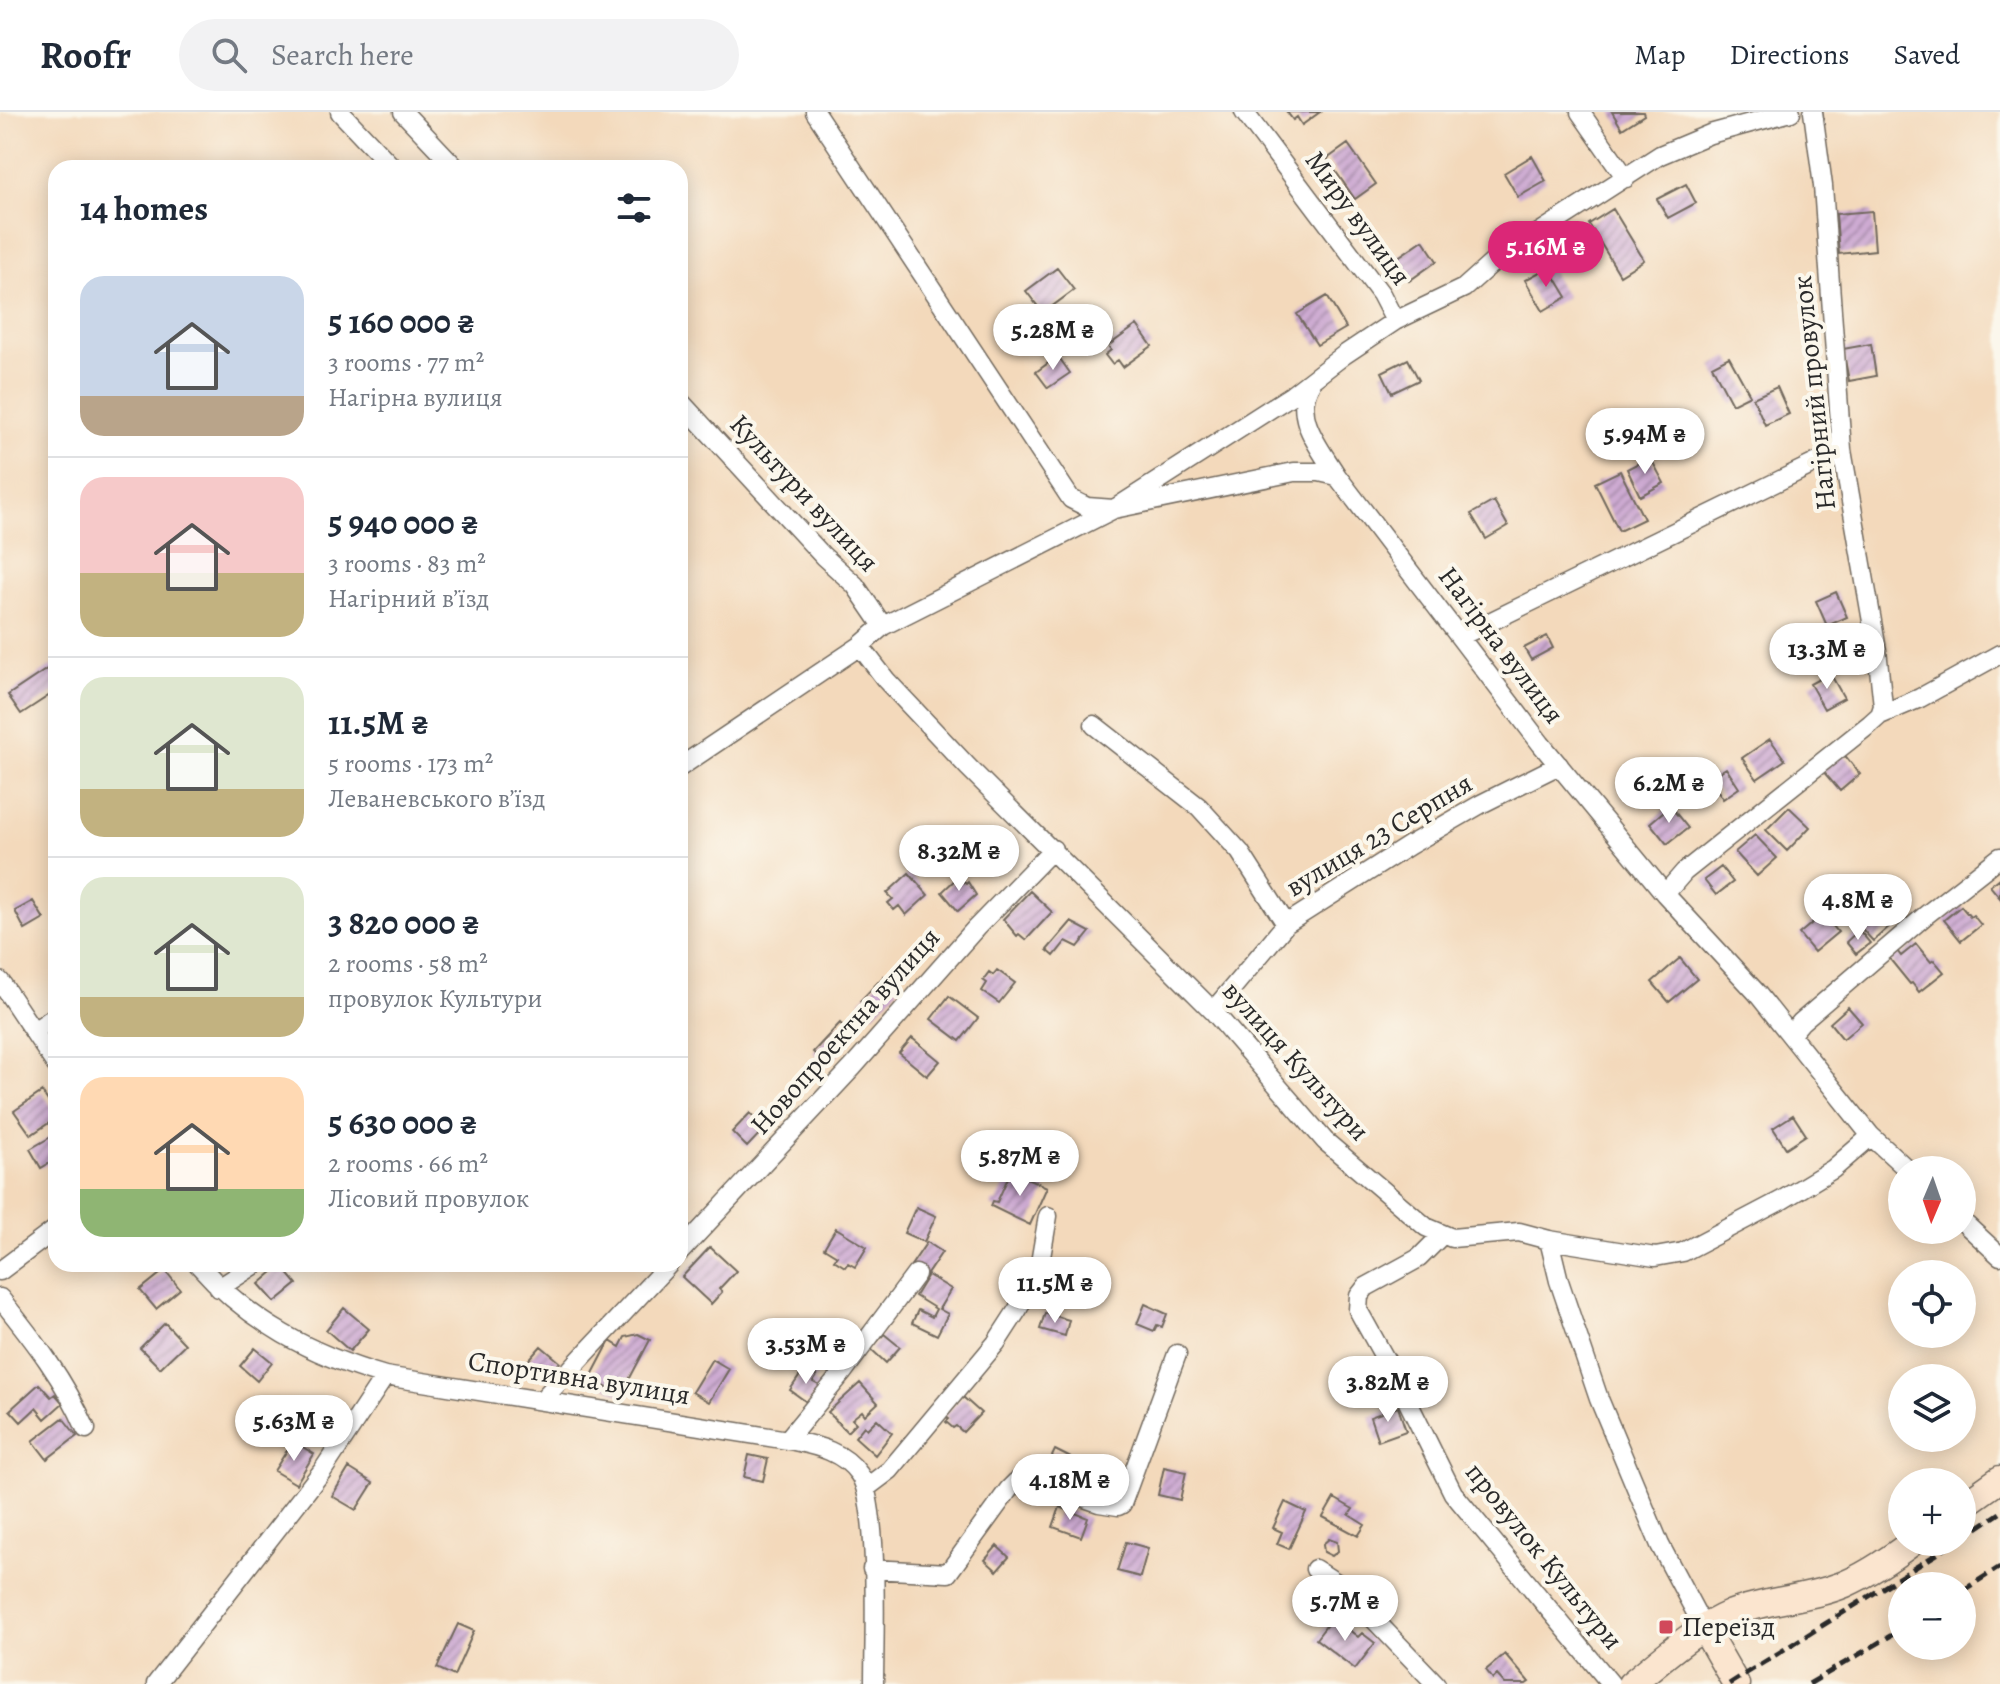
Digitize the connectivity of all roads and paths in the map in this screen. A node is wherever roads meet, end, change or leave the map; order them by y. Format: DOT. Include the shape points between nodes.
graph roads {
  1 [pos="340,112"];
  2 [pos="403,112"];
  3 [pos="815,112"];
  4 [pos="1244,112"];
  5 [pos="1580,112"];
  6 [pos="1791,112"];
  7 [pos="1813,112"];
  8 [pos="385,160"];
  9 [pos="448,160"];
  10 [pos="1626,178"];
  11 [pos="1395,321"];
  12 [pos="1311,383"];
  13 [pos="688,410"];
  14 [pos="1842,450"];
  15 [pos="1337,476"];
  16 [pos="1114,509"];
  17 [pos="883,626"];
  18 [pos="1461,636"];
  19 [pos="860,646"];
  20 [pos="2000,654"];
  21 [pos="1880,715"];
  22 [pos="1094,725"];
  23 [pos="688,762"];
  24 [pos="1559,765"];
  25 [pos="1053,849"];
  26 [pos="2000,857"];
  27 [pos="1665,894"];
  28 [pos="1286,924"];
  29 [pos="0,981"];
  30 [pos="1213,1011"];
  31 [pos="48,1021"];
  32 [pos="34,1031"];
  33 [pos="1791,1034"];
  34 [pos="48,1053"];
  35 [pos="1871,1136"];
  36 [pos="1893,1156"];
  37 [pos="1048,1216"];
  38 [pos="1976,1234"];
  39 [pos="48,1235"];
  40 [pos="1441,1236"];
  41 [pos="1549,1240"];
  42 [pos="688,1243"];
  43 [pos="2000,1256"];
  44 [pos="0,1271"];
  45 [pos="205,1272"];
  46 [pos="244,1272"];
  47 [pos="662,1272"];
  48 [pos="916,1274"];
  49 [pos="219,1288"];
  50 [pos="0,1298"];
  51 [pos="1177,1354"];
  52 [pos="385,1376"];
  53 [pos="542,1400"];
  54 [pos="86,1429"];
  55 [pos="788,1439"];
  56 [pos="2000,1479"];
  57 [pos="866,1488"];
  58 [pos="1976,1496"];
  59 [pos="1894,1556"];
  60 [pos="872,1569"];
  61 [pos="1315,1569"];
  62 [pos="1704,1628"];
  63 [pos="156,1684"];
  64 [pos="874,1684"];
  65 [pos="1436,1684"];
  66 [pos="1611,1684"];
  67 [pos="1631,1684"];
  68 [pos="1736,1684"];
  1 -- 8 [label="street"];
  2 -- 9 [label="street"];
  3 -- 16 [label="street" via="1071,499 1087,507"];
  4 -- 11 [label="street, Миру вулиця"];
  5 -- 10 [label="street"];
  6 -- 10 [label="street" via="1710,134 1660,155"];
  7 -- 14 [label="street, Нагірний провулок"];
  10 -- 11 [label="street" via="1492,263 1464,288"];
  11 -- 12 [label="street"];
  12 -- 15 [label="street, Нагірна вулиця" via="1304,396 1304,417"];
  12 -- 16 [label="street"];
  13 -- 17 [label="street, Культури вулиця" via="855,585"];
  14 -- 18 [label="street"];
  14 -- 21 [label="street, Нагірний провулок" via="1877,650"];
  15 -- 16 [label="street" via="1294,472"];
  15 -- 18 [label="street, Нагірна вулиця"];
  16 -- 17 [label="street"];
  17 -- 19 [label="street"];
  18 -- 24 [label="street, Нагірна вулиця"];
  19 -- 23 [label="street"];
  19 -- 25 [label="street, вулиця Культури" via="968,767"];
  20 -- 21 [label="street"];
  21 -- 27 [label="street" via="1684,872"];
  22 -- 28 [label="street" via="1199,807 1240,852"];
  24 -- 27 [label="street, Нагірна вулиця"];
  24 -- 28 [label="street, вулиця 23 Серпня" via="1410,845"];
  25 -- 30 [label="street, вулиця Культури"];
  25 -- 42 [label="street, Новопроектна вулиця"];
  26 -- 33 [label="street"];
  27 -- 33 [label="street, Нагірна вулиця"];
  28 -- 30 [label="street, вулиця 23 Серпня"];
  29 -- 32 [label="street"];
  30 -- 40 [label="street, вулиця Культури" via="1325,1141"];
  31 -- 32 [label="street"];
  32 -- 34 [label="street"];
  33 -- 35 [label="street, Нагірна вулиця"];
  35 -- 36 [label="street, Нагірна вулиця"];
  35 -- 41 [label="street" via="1833,1169 1683,1252 1655,1257"];
  37 -- 57 [label="street" via="1040,1263 996,1343 890,1470"];
  38 -- 43 [label="street"];
  39 -- 44 [label="street"];
  40 -- 41 [label="street" via="1519,1232"];
  40 -- 66 [label="street, провулок Культури" via="1419,1258 1366,1287 1358,1310 1453,1493"];
  41 -- 62 [label="street" via="1599,1399 1660,1545"];
  45 -- 49 [label="street, Спортивна вулиця"];
  46 -- 49 [label="street"];
  47 -- 53 [label="street"];
  48 -- 55 [label="street"];
  49 -- 52 [label="street, Спортивна вулиця" via="280,1334"];
  50 -- 54 [label="street" via="74,1399"];
  51 -- 60 [label="street" via="1122,1504 1099,1503 1024,1479 1009,1489 948,1573"];
  52 -- 53 [label="street, Спортивна вулиця"];
  52 -- 63 [label="street" via="323,1470"];
  53 -- 55 [label="street, Спортивна вулиця"];
  55 -- 57 [label="street, Спортивна вулиця" via="824,1447 844,1459"];
  56 -- 58 [label="street"];
  57 -- 60 [label="street"];
  59 -- 62 [label="street" via="1842,1585 1733,1613"];
  60 -- 64 [label="street"];
  61 -- 65 [label="street" via="1343,1587"];
  62 -- 67 [label="street"];
  62 -- 68 [label="street"];
}
